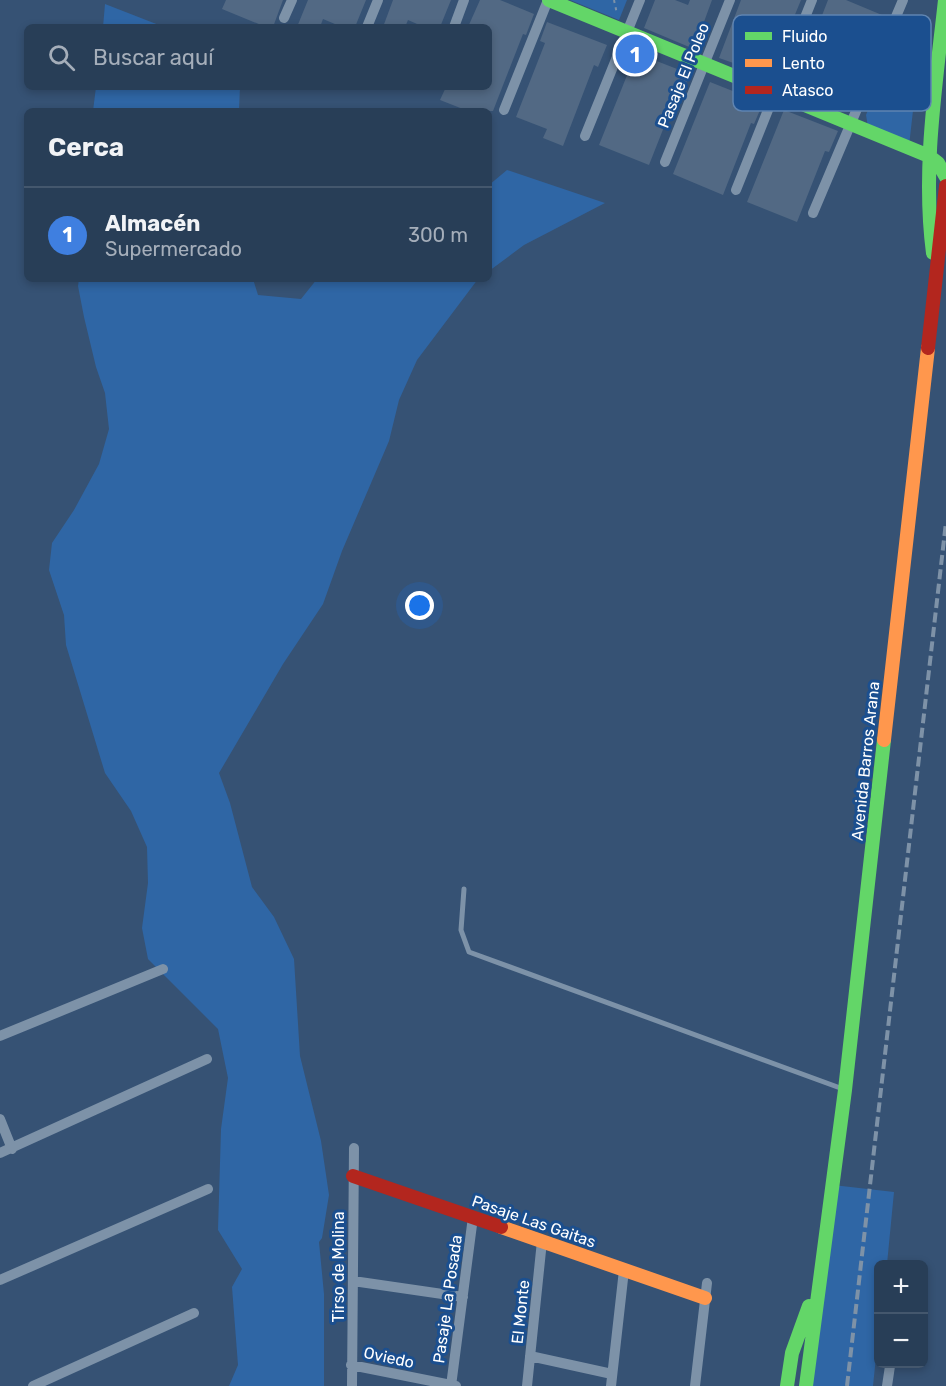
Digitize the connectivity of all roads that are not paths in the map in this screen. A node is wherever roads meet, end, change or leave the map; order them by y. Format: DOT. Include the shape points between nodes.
graph roads {
  1 [pos="292,0"];
  2 [pos="378,0"];
  3 [pos="464,0"];
  4 [pos="549,0"];
  5 [pos="640,0"];
  6 [pos="730,0"];
  7 [pos="812,0"];
  8 [pos="903,0"];
  9 [pos="943,3"];
  10 [pos="806,15"];
  11 [pos="897,15"];
  12 [pos="284,18"];
  13 [pos="368,24"];
  14 [pos="455,24"];
  15 [pos="627,32"];
  16 [pos="704,64"];
  17 [pos="733,76"];
  18 [pos="504,110"];
  19 [pos="768,111"];
  20 [pos="819,111"];
  21 [pos="856,111"];
  22 [pos="850,124"];
  23 [pos="585,135"];
  24 [pos="929,156"];
  25 [pos="665,162"];
  26 [pos="946,177"];
  27 [pos="946,186"];
  28 [pos="736,190"];
  29 [pos="813,213"];
  30 [pos="942,256"];
  31 [pos="936,280"];
  32 [pos="464,889"];
  33 [pos="163,969"];
  34 [pos="0,1036"];
  35 [pos="207,1059"];
  36 [pos="845,1090"];
  37 [pos="0,1119"];
  38 [pos="354,1148"];
  39 [pos="12,1149"];
  40 [pos="0,1153"];
  41 [pos="353,1176"];
  42 [pos="208,1189"];
  43 [pos="473,1217"];
  44 [pos="542,1241"];
  45 [pos="823,1245"];
  46 [pos="624,1270"];
  47 [pos="0,1280"];
  48 [pos="353,1281"];
  49 [pos="707,1283"];
  50 [pos="463,1297"];
  51 [pos="705,1298"];
  52 [pos="194,1313"];
  53 [pos="530,1356"];
  54 [pos="351,1365"];
  55 [pos="890,1368"];
  56 [pos="612,1374"];
  57 [pos="33,1386"];
  58 [pos="352,1386"];
  59 [pos="453,1386"];
  60 [pos="527,1386"];
  61 [pos="610,1386"];
  62 [pos="695,1386"];
  63 [pos="787,1386"];
  64 [pos="806,1386"];
  65 [pos="887,1386"];
  1 -- 12 [label="street"];
  2 -- 13 [label="street"];
  3 -- 14 [label="street"];
  4 -- 15 [label="main road"];
  4 -- 18 [label="street"];
  5 -- 15 [label="street"];
  6 -- 16 [label="street, Pasaje El Poleo"];
  7 -- 10 [label="street"];
  8 -- 11 [label="street"];
  9 -- 24 [label="main road, Avenida Barros Arana"];
  15 -- 16 [label="main road"];
  15 -- 23 [label="street"];
  16 -- 17 [label="main road"];
  16 -- 25 [label="street, Pasaje El Poleo"];
  19 -- 28 [label="street"];
  20 -- 22 [label="main road"];
  21 -- 22 [label="street"];
  22 -- 24 [label="main road"];
  22 -- 29 [label="street"];
  24 -- 26 [label="main road"];
  24 -- 31 [label="main road, Avenida Barros Arana" via="929,221"];
  27 -- 30 [label="main road, Avenida Barros Arana"];
  30 -- 31 [label="main road, Avenida Barros Arana"];
  31 -- 36 [label="main road, Avenida Barros Arana"];
  32 -- 36 [label="lane" via="461,930 469,952"];
  33 -- 34 [label="street"];
  35 -- 39 [label="street"];
  36 -- 45 [label="main road, Avenida Barros Arana"];
  37 -- 39 [label="street"];
  38 -- 41 [label="street, Tirso de Molina"];
  39 -- 40 [label="street"];
  41 -- 43 [label="main road, Pasaje Las Gaitas"];
  41 -- 48 [label="street, Tirso de Molina"];
  42 -- 47 [label="street"];
  43 -- 44 [label="main road, Pasaje Las Gaitas"];
  43 -- 50 [label="street, Pasaje La Posada"];
  44 -- 46 [label="main road, Pasaje Las Gaitas"];
  44 -- 53 [label="street, El Monte"];
  45 -- 63 [label="main road, Avenida Barros Arana" via="810,1302 792,1353"];
  45 -- 64 [label="main road, Avenida Barros Arana"];
  46 -- 51 [label="main road, Pasaje Las Gaitas"];
  46 -- 56 [label="street"];
  48 -- 50 [label="street"];
  48 -- 54 [label="street, Tirso de Molina"];
  49 -- 51 [label="street"];
  50 -- 59 [label="street, Pasaje La Posada"];
  51 -- 62 [label="street"];
  52 -- 57 [label="street"];
  53 -- 56 [label="street"];
  53 -- 60 [label="street, El Monte"];
  54 -- 58 [label="street, Tirso de Molina"];
  54 -- 59 [label="street, Oviedo"];
  55 -- 65 [label="street"];
  56 -- 61 [label="street"];
}
